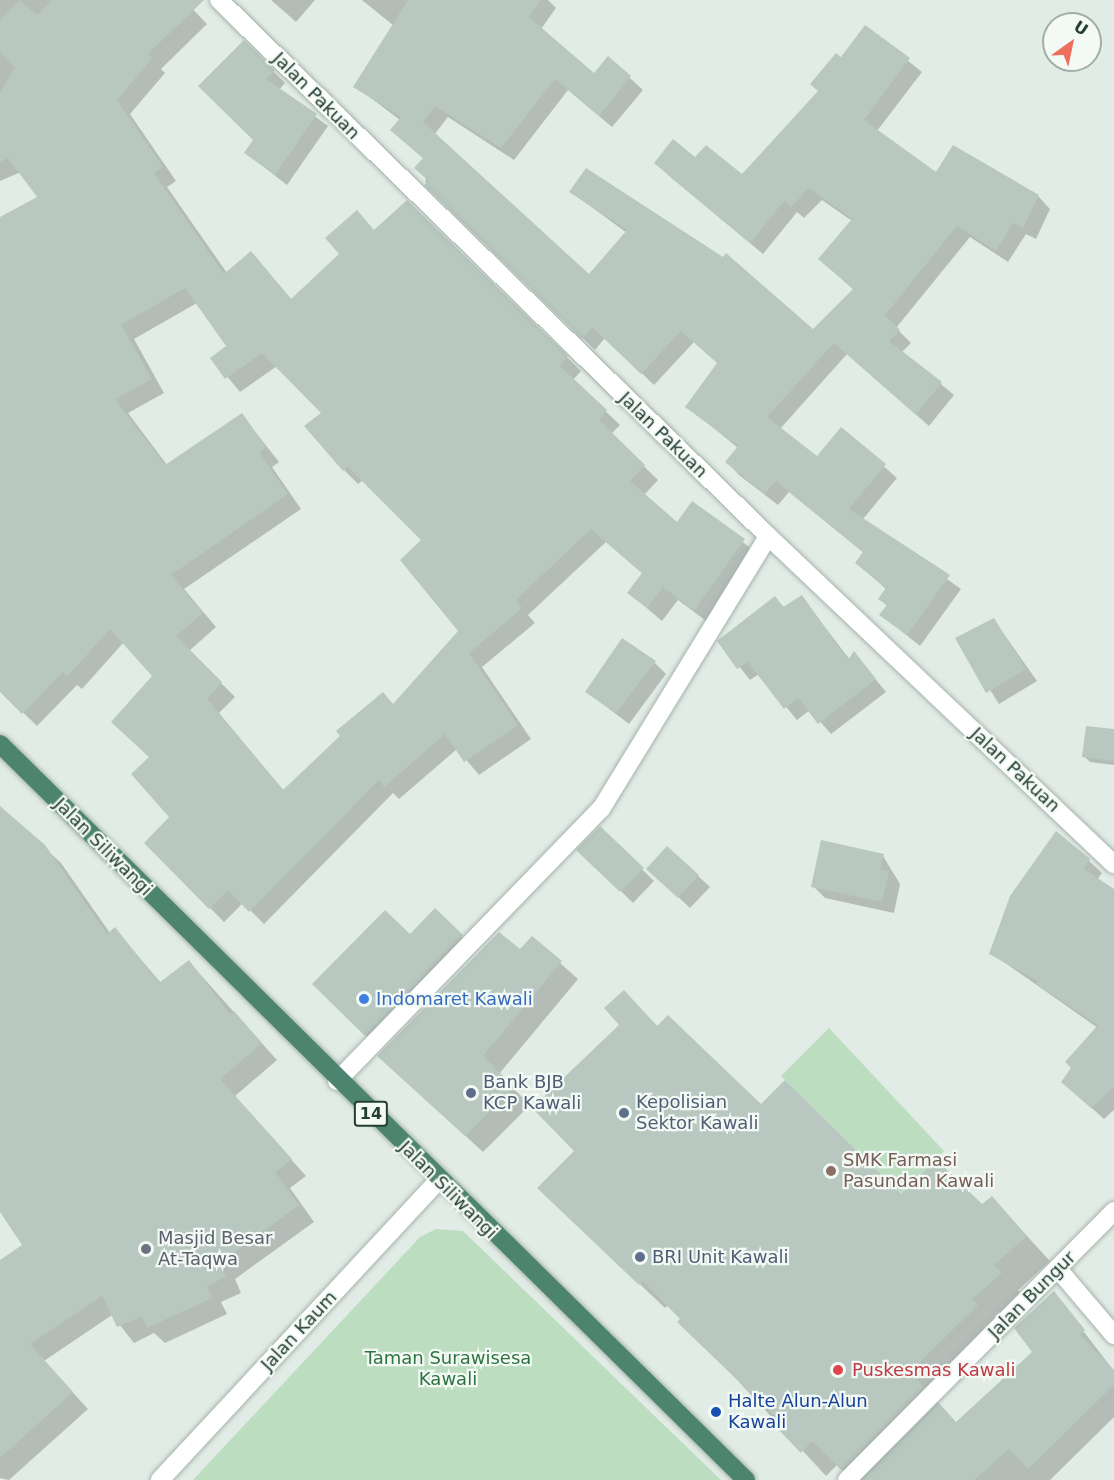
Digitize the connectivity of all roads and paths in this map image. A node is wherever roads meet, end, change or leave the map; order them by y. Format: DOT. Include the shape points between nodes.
graph roads {
  1 [pos="219,0"];
  2 [pos="768,536"];
  3 [pos="0,744"];
  4 [pos="1114,864"];
  5 [pos="337,1081"];
  6 [pos="438,1181"];
  7 [pos="1114,1211"];
  8 [pos="1058,1269"];
  9 [pos="1114,1335"];
  10 [pos="160,1480"];
  11 [pos="746,1480"];
  12 [pos="847,1480"];
  1 -- 2 [label="street, Jalan Pakuan"];
  2 -- 4 [label="street, Jalan Pakuan"];
  2 -- 5 [label="street" via="601,809"];
  3 -- 5 [label="highway, Jalan Siliwangi / 14"];
  5 -- 6 [label="highway, Jalan Siliwangi / 14"];
  6 -- 10 [label="street, Jalan Kaum"];
  6 -- 11 [label="highway, Jalan Siliwangi / 14"];
  7 -- 8 [label="street, Jalan Bungur"];
  8 -- 9 [label="street"];
  8 -- 12 [label="street, Jalan Bungur"];
}
